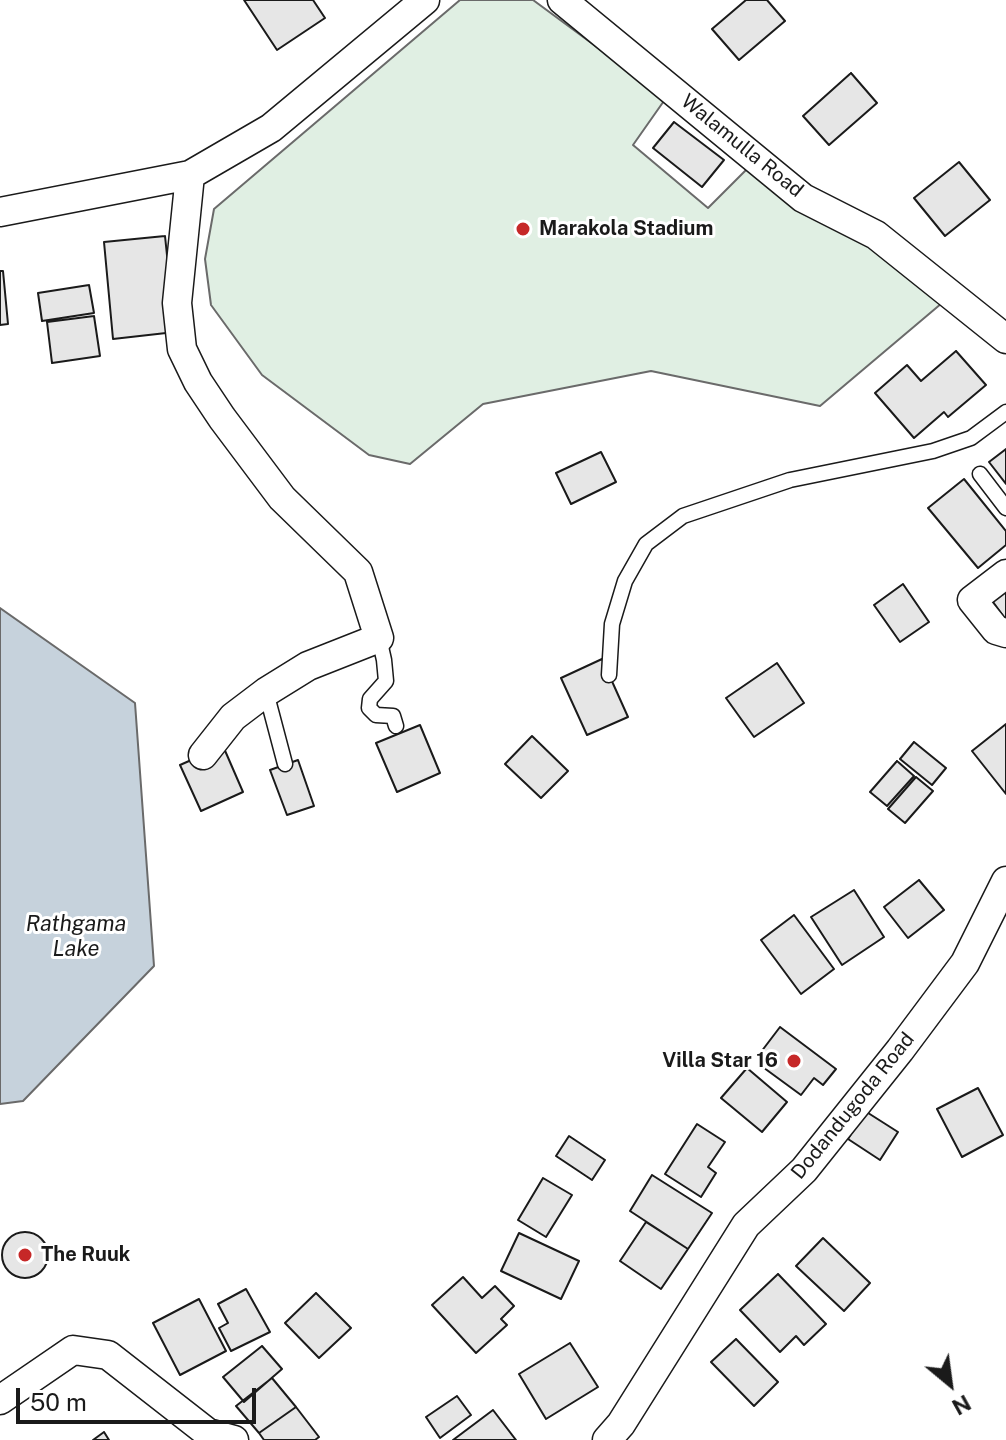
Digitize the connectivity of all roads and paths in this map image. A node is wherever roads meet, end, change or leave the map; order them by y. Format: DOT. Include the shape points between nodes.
graph roads {
  1 [pos="425,0"];
  2 [pos="562,0"];
  3 [pos="190,175"];
  4 [pos="0,212"];
  5 [pos="1006,339"];
  6 [pos="1006,412"];
  7 [pos="980,474"];
  8 [pos="1006,508"];
  9 [pos="1006,574"];
  10 [pos="1006,633"];
  11 [pos="379,638"];
  12 [pos="609,675"];
  13 [pos="266,692"];
  14 [pos="396,726"];
  15 [pos="203,755"];
  16 [pos="285,764"];
  17 [pos="1006,881"];
  18 [pos="0,1400"];
  19 [pos="234,1440"];
  20 [pos="607,1440"];
  1 -- 3 [label="street" via="271,128"];
  2 -- 5 [label="street, Walamulla Road" via="803,198 876,235"];
  3 -- 4 [label="street"];
  3 -- 11 [label="street" via="177,303 182,349 222,418 282,498 358,572"];
  6 -- 12 [label="lane" via="971,438 933,451 790,480 683,516 646,544 625,581 612,624"];
  7 -- 8 [label="lane"];
  9 -- 10 [label="street" via="972,600 996,630"];
  11 -- 13 [label="street" via="308,666"];
  11 -- 14 [label="lane" via="386,681 369,708 376,715 393,716"];
  13 -- 15 [label="street" via="233,717"];
  13 -- 16 [label="lane"];
  17 -- 20 [label="street, Dodandugoda Road" via="965,963 804,1170 746,1225"];
  18 -- 19 [label="street" via="73,1350 108,1355 208,1433"];
}
